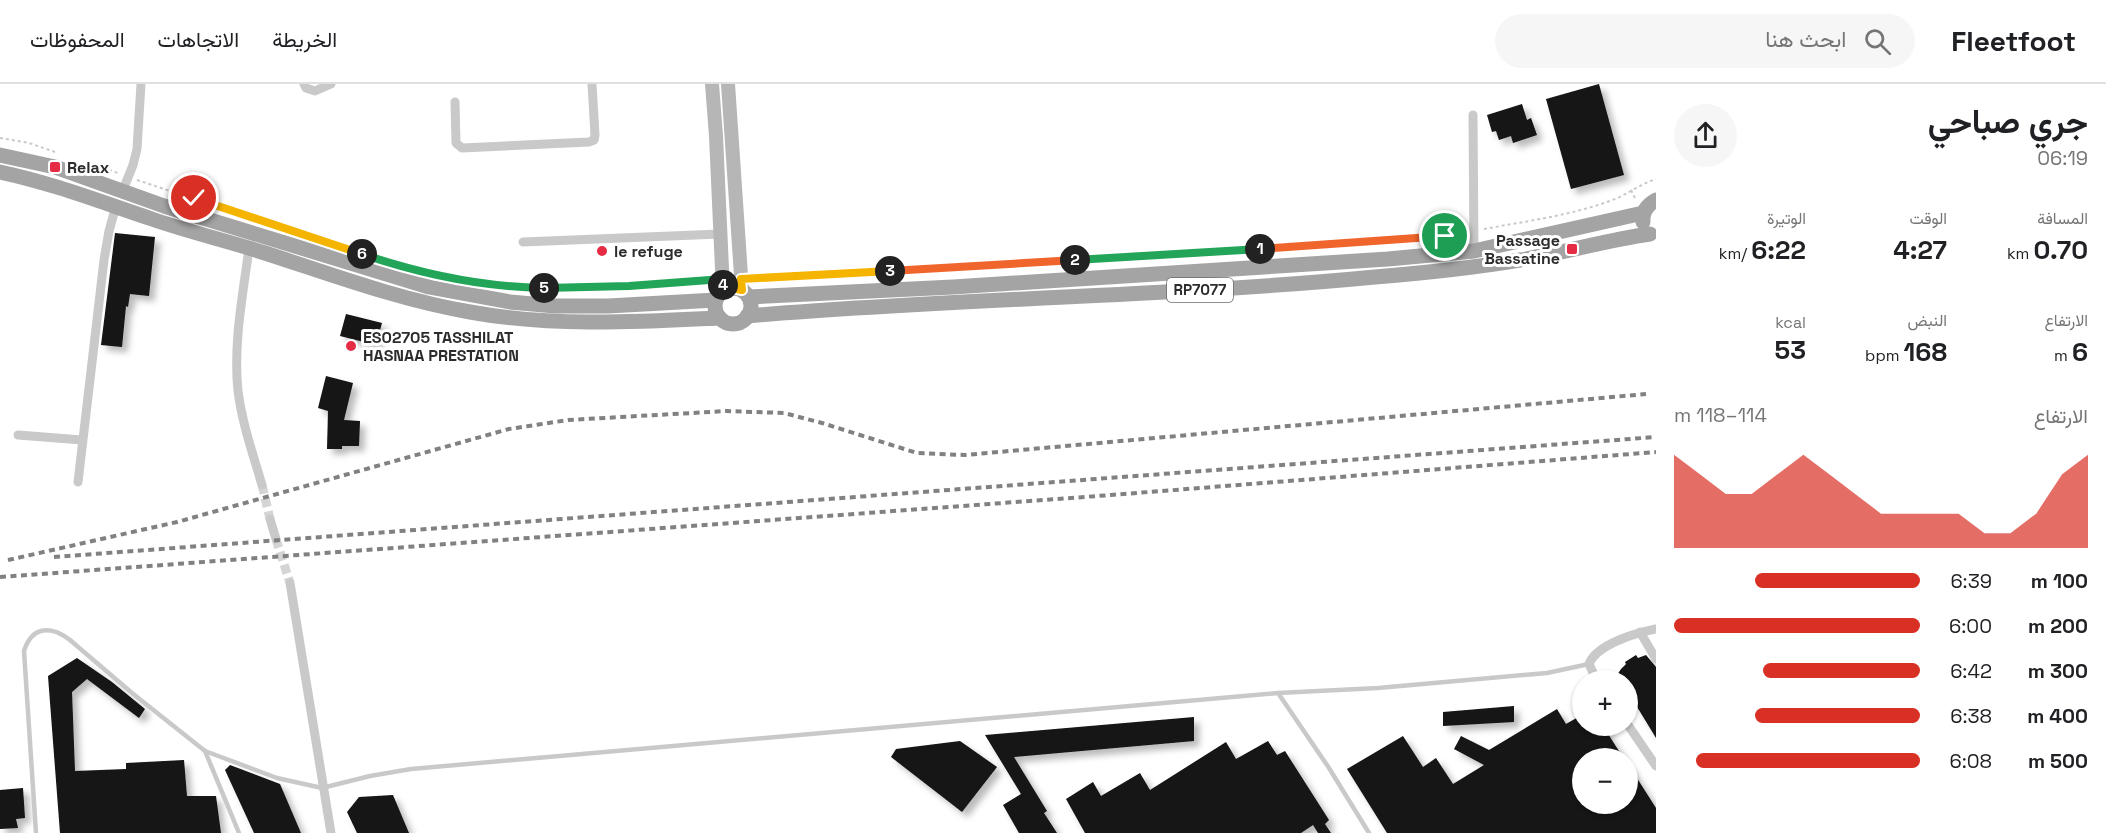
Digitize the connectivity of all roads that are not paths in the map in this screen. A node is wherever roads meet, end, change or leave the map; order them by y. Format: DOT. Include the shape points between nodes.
graph roads {
  1 [pos="141,84"];
  2 [pos="304,84"];
  3 [pos="331,84"];
  4 [pos="592,84"];
  5 [pos="712,84"];
  6 [pos="728,84"];
  7 [pos="454,102"];
  8 [pos="1473,115"];
  9 [pos="0,154"];
  10 [pos="0,172"];
  11 [pos="126,184"];
  12 [pos="1656,200"];
  13 [pos="116,206"];
  14 [pos="1643,213"];
  15 [pos="720,234"];
  16 [pos="1653,236"];
  17 [pos="523,242"];
  18 [pos="249,248"];
  19 [pos="1474,250"];
  20 [pos="744,289"];
  21 [pos="721,290"];
  22 [pos="747,316"];
  23 [pos="720,318"];
  24 [pos="18,435"];
  25 [pos="82,440"];
  26 [pos="78,482"];
  27 [pos="262,485"];
  28 [pos="270,519"];
  29 [pos="276,538"];
  30 [pos="290,583"];
  31 [pos="1656,629"];
  32 [pos="1640,632"];
  33 [pos="1656,659"];
  34 [pos="1590,664"];
  35 [pos="1592,670"];
  36 [pos="1278,693"];
  37 [pos="1636,736"];
  38 [pos="205,751"];
  39 [pos="1655,763"];
  40 [pos="322,788"];
  41 [pos="36,833"];
  42 [pos="239,833"];
  43 [pos="331,833"];
  44 [pos="1369,833"];
  1 -- 11 [label="street" via="137,148"];
  2 -- 3 [label="street" via="315,91"];
  4 -- 7 [label="street" via="595,135 589,142 462,147 456,143"];
  5 -- 15 [label="main road"];
  6 -- 20 [label="main road"];
  8 -- 19 [label="street"];
  9 -- 11 [label="main road, RP7077"];
  10 -- 13 [label="main road, RP7077"];
  11 -- 21 [label="main road, RP7077" via="165,206 385,275 471,296 555,306 608,306"];
  12 -- 14 [label="main road"];
  13 -- 18 [label="main road, RP7077"];
  13 -- 25 [label="street" via="104,260"];
  14 -- 16 [label="main road, RP7077" via="1644,225"];
  14 -- 19 [label="main road, RP7077"];
  15 -- 17 [label="street"];
  15 -- 21 [label="main road"];
  16 -- 22 [label="main road, RP7077" via="1612,239 1520,260 1374,277"];
  18 -- 23 [label="main road, RP7077" via="362,286 491,315 571,323"];
  18 -- 27 [label="street" via="237,371 243,414"];
  19 -- 20 [label="main road, RP7077" via="953,287"];
  20 -- 21 [label="main road, RP7077"];
  20 -- 22 [label="main road" via="751,305"];
  21 -- 23 [label="main road" via="716,309"];
  22 -- 23 [label="main road, RP7077" via="736,323"];
  24 -- 25 [label="street"];
  25 -- 26 [label="street"];
  28 -- 29 [label="street"];
  30 -- 40 [label="street"];
  31 -- 32 [label="street"];
  32 -- 33 [label="street"];
  32 -- 34 [label="street" via="1598,652"];
  34 -- 35 [label="street"];
  34 -- 36 [label="lane" via="1536,674"];
  36 -- 40 [label="lane" via="411,769"];
  36 -- 44 [label="lane"];
  37 -- 39 [label="street"];
  38 -- 40 [label="lane" via="277,778"];
  38 -- 41 [label="lane" via="60,632 37,632 26,645 24,662"];
  38 -- 42 [label="lane"];
  40 -- 43 [label="street"];
}
